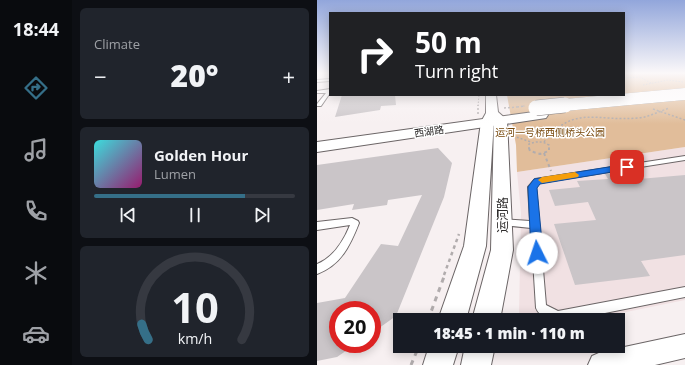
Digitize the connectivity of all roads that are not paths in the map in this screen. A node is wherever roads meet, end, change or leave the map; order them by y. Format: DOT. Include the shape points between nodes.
graph roads {
  1 [pos="329,91"];
  2 [pos="317,92"];
  3 [pos="329,92"];
  4 [pos="685,94"];
  5 [pos="491,96"];
  6 [pos="685,101"];
  7 [pos="317,105"];
  8 [pos="539,112"];
  9 [pos="493,120"];
  10 [pos="317,138"];
  11 [pos="317,147"];
  12 [pos="685,158"];
  13 [pos="502,222"];
  14 [pos="535,225"];
  15 [pos="317,226"];
  16 [pos="317,269"];
  17 [pos="685,292"];
  18 [pos="454,313"];
  19 [pos="488,313"];
  20 [pos="685,346"];
  21 [pos="442,353"];
  22 [pos="479,353"];
  23 [pos="438,365"];
  24 [pos="476,365"];
  25 [pos="601,365"];
  1 -- 2 [label="lane"];
  3 -- 7 [label="lane"];
  4 -- 8 [label="main road, bridge"];
  5 -- 9 [label="street, 运河路"];
  6 -- 8 [label="main road"];
  8 -- 9 [label="main road, 西湖路"];
  9 -- 10 [label="main road, 西湖路"];
  9 -- 11 [label="main road, 西湖路"];
  9 -- 13 [label="street, 运河路"];
  9 -- 18 [label="street, 运河路" via="475,246"];
  12 -- 14 [label="lane" via="537,181 532,187"];
  13 -- 14 [label="lane"];
  13 -- 19 [label="street, 运河路" via="502,250"];
  14 -- 17 [label="lane" via="541,308 557,317"];
  15 -- 16 [label="lane" via="351,221 355,223 335,258"];
  20 -- 25 [label="street"];
  21 -- 23 [label="street"];
  22 -- 24 [label="street"];
}
